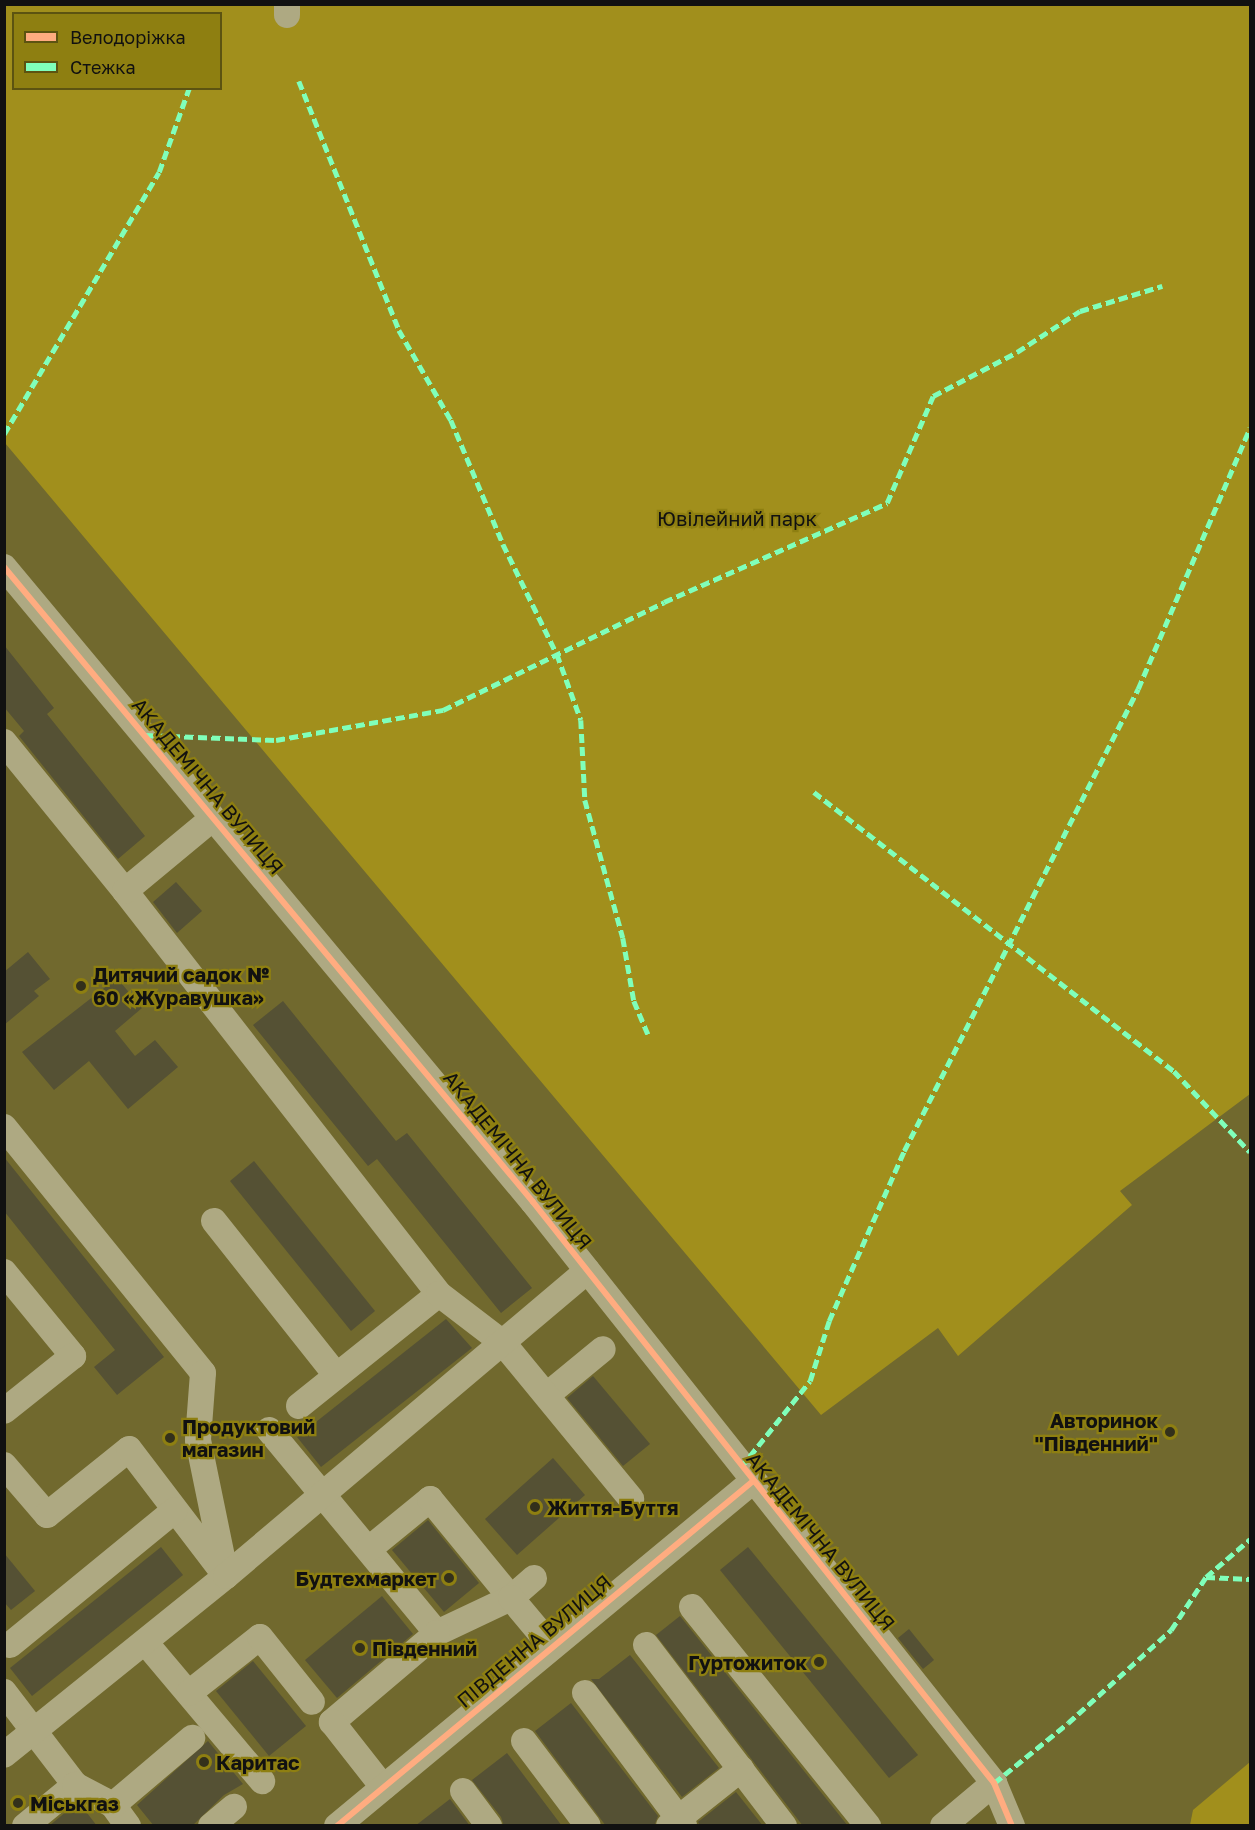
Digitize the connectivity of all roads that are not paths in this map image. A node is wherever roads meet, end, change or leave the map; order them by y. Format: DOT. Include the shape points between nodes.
graph roads {
  1 [pos="4,567"];
  2 [pos="4,742"];
  3 [pos="213,818"];
  4 [pos="125,891"];
  5 [pos="4,1127"];
  6 [pos="214,1221"];
  7 [pos="587,1271"];
  8 [pos="4,1272"];
  9 [pos="439,1294"];
  10 [pos="503,1343"];
  11 [pos="603,1349"];
  12 [pos="336,1375"];
  13 [pos="547,1395"];
  14 [pos="299,1406"];
  15 [pos="4,1411"];
  16 [pos="269,1430"];
  17 [pos="4,1465"];
  18 [pos="752,1482"];
  19 [pos="323,1493"];
  20 [pos="631,1499"];
  21 [pos="175,1510"];
  22 [pos="369,1549"];
  23 [pos="226,1575"];
  24 [pos="534,1578"];
  25 [pos="510,1598"];
  26 [pos="692,1607"];
  27 [pos="436,1633"];
  28 [pos="145,1642"];
  29 [pos="6,1645"];
  30 [pos="646,1645"];
  31 [pos="552,1647"];
  32 [pos="4,1692"];
  33 [pos="189,1693"];
  34 [pos="585,1693"];
  35 [pos="312,1702"];
  36 [pos="34,1732"];
  37 [pos="192,1738"];
  38 [pos="524,1741"];
  39 [pos="4,1755"];
  40 [pos="741,1769"];
  41 [pos="262,1782"];
  42 [pos="994,1783"];
  43 [pos="75,1785"];
  44 [pos="383,1788"];
  45 [pos="463,1791"];
  46 [pos="234,1807"];
  47 [pos="110,1815"];
  48 [pos="677,1823"];
  49 [pos="25,1826"];
  50 [pos="128,1826"];
  51 [pos="211,1826"];
  52 [pos="337,1826"];
  53 [pos="489,1826"];
  54 [pos="588,1826"];
  55 [pos="784,1826"];
  56 [pos="868,1826"];
  57 [pos="943,1826"];
  58 [pos="1012,1826"];
  1 -- 3 [label="street, АКАДЕМІЧНА ВУЛИЦЯ"];
  2 -- 4 [label="street"];
  3 -- 4 [label="street"];
  3 -- 7 [label="street, АКАДЕМІЧНА ВУЛИЦЯ"];
  4 -- 9 [label="street"];
  5 -- 23 [label="street" via="204,1373 198,1440"];
  6 -- 12 [label="street"];
  7 -- 10 [label="street"];
  7 -- 18 [label="street, АКАДЕМІЧНА ВУЛИЦЯ"];
  8 -- 15 [label="street" via="73,1356"];
  9 -- 10 [label="street"];
  9 -- 12 [label="street"];
  10 -- 13 [label="street"];
  10 -- 19 [label="street"];
  11 -- 13 [label="street"];
  12 -- 14 [label="street"];
  13 -- 20 [label="street"];
  16 -- 19 [label="street"];
  17 -- 21 [label="street" via="46,1515 129,1449"];
  18 -- 31 [label="street, ПІВДЕННА ВУЛИЦЯ"];
  18 -- 42 [label="street, АКАДЕМІЧНА ВУЛИЦЯ"];
  19 -- 22 [label="street"];
  19 -- 23 [label="street"];
  21 -- 23 [label="street"];
  21 -- 29 [label="street"];
  22 -- 25 [label="street" via="430,1499"];
  22 -- 27 [label="street"];
  23 -- 28 [label="street"];
  24 -- 25 [label="street"];
  25 -- 27 [label="street"];
  25 -- 31 [label="street"];
  26 -- 56 [label="street"];
  27 -- 44 [label="street" via="332,1722"];
  28 -- 33 [label="street"];
  28 -- 36 [label="street"];
  30 -- 40 [label="street"];
  31 -- 44 [label="street, ПІВДЕННА ВУЛИЦЯ"];
  32 -- 36 [label="street"];
  33 -- 35 [label="street" via="260,1637"];
  33 -- 41 [label="street"];
  34 -- 48 [label="street"];
  36 -- 39 [label="street"];
  36 -- 43 [label="street"];
  37 -- 47 [label="street"];
  38 -- 54 [label="street"];
  40 -- 48 [label="street"];
  40 -- 55 [label="street"];
  42 -- 57 [label="street"];
  42 -- 58 [label="street, АКАДЕМІЧНА ВУЛИЦЯ"];
  43 -- 47 [label="street"];
  43 -- 49 [label="street"];
  44 -- 52 [label="street, ПІВДЕННА ВУЛИЦЯ"];
  45 -- 53 [label="street"];
  46 -- 51 [label="street"];
  47 -- 50 [label="street"];
}
